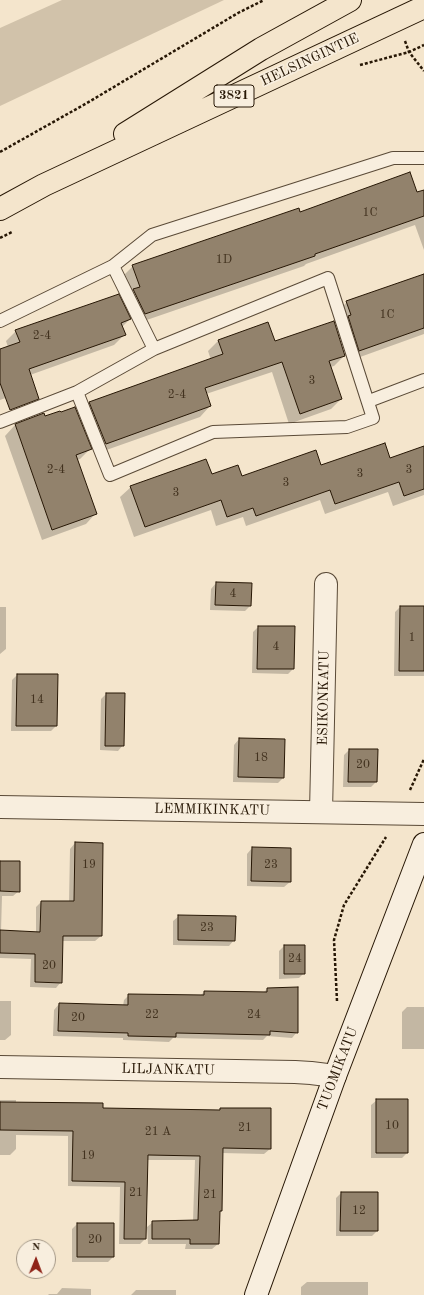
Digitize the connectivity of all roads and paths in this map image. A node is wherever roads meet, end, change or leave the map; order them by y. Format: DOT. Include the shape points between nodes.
graph roads {
  1 [pos="264,0"];
  2 [pos="350,0"];
  3 [pos="424,7"];
  4 [pos="409,52"];
  5 [pos="424,71"];
  6 [pos="0,152"];
  7 [pos="424,158"];
  8 [pos="44,185"];
  9 [pos="0,209"];
  10 [pos="113,266"];
  11 [pos="0,321"];
  12 [pos="154,349"];
  13 [pos="424,380"];
  14 [pos="77,392"];
  15 [pos="369,401"];
  16 [pos="0,422"];
  17 [pos="326,584"];
  18 [pos="424,759"];
  19 [pos="0,807"];
  20 [pos="321,812"];
  21 [pos="400,813"];
  22 [pos="424,814"];
  23 [pos="424,844"];
  24 [pos="338,1008"];
  25 [pos="0,1067"];
  26 [pos="335,1076"];
  27 [pos="256,1295"];
  1 -- 6 [label="path"];
  2 -- 8 [label="main road, HELSINGINTIE / 3821" via="261,48"];
  3 -- 8 [label="main road, HELSINGINTIE / 3821"];
  4 -- 5 [label="path"];
  7 -- 10 [label="lane" via="393,158 152,235"];
  8 -- 9 [label="main road, HELSINGINTIE / 3821"];
  10 -- 11 [label="lane"];
  10 -- 12 [label="lane"];
  12 -- 14 [label="lane"];
  12 -- 15 [label="lane" via="328,278"];
  13 -- 15 [label="lane"];
  14 -- 15 [label="lane" via="110,475 213,432 347,427 374,418"];
  14 -- 16 [label="lane"];
  17 -- 20 [label="street, ESIKONKATU"];
  18 -- 21 [label="path"];
  19 -- 20 [label="street, LEMMIKINKATU"];
  20 -- 21 [label="street, LEMMIKINKATU"];
  21 -- 22 [label="street, LEMMIKINKATU"];
  21 -- 24 [label="path" via="344,905 334,940"];
  23 -- 26 [label="street, TUOMIKATU"];
  25 -- 26 [label="street, LILJANKATU" via="295,1072"];
  26 -- 27 [label="street, TUOMIKATU"];
}
